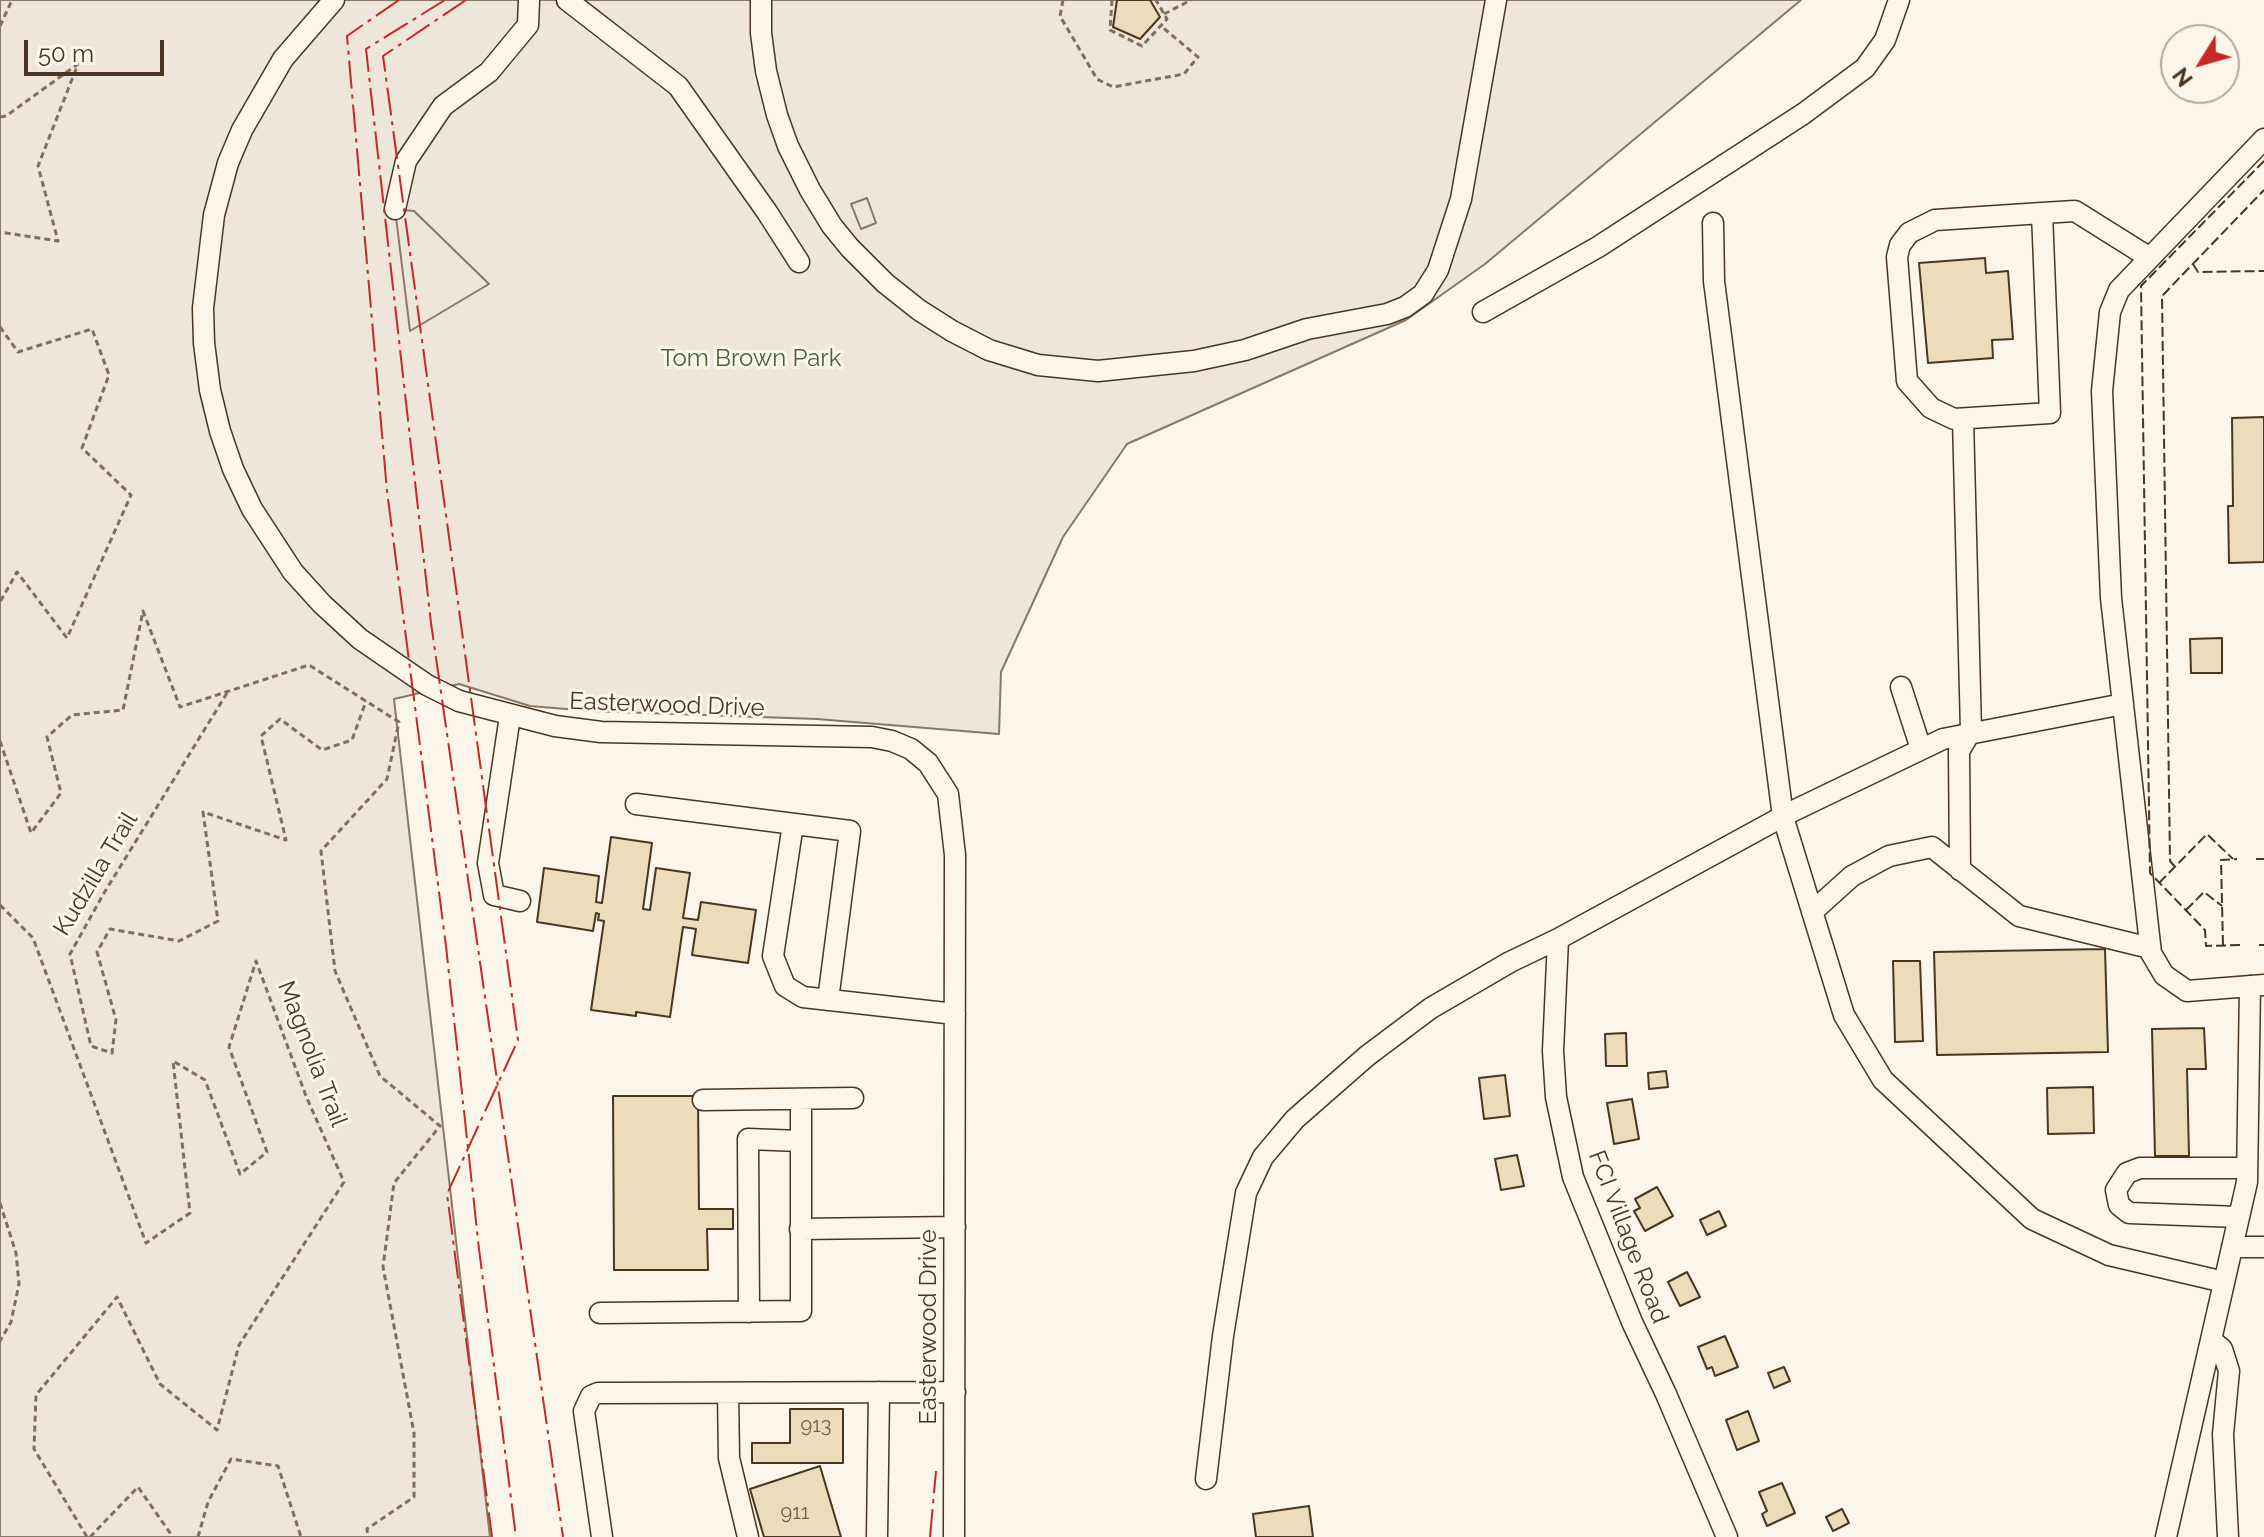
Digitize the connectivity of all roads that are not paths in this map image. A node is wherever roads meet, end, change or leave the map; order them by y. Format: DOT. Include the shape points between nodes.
graph roads {
  1 [pos="334,0"];
  2 [pos="529,0"];
  3 [pos="567,0"];
  4 [pos="761,0"];
  5 [pos="1496,0"];
  6 [pos="1899,0"];
  7 [pos="2264,139"];
  8 [pos="395,209"];
  9 [pos="2042,213"];
  10 [pos="1713,223"];
  11 [pos="2150,258"];
  12 [pos="799,262"];
  13 [pos="1483,312"];
  14 [pos="1963,419"];
  15 [pos="1901,687"];
  16 [pos="2123,704"];
  17 [pos="510,716"];
  18 [pos="1971,731"];
  19 [pos="1921,749"];
  20 [pos="636,804"];
  21 [pos="1783,817"];
  22 [pos="793,824"];
  23 [pos="1960,870"];
  24 [pos="520,901"];
  25 [pos="1812,912"];
  26 [pos="1558,939"];
  27 [pos="2150,948"];
  28 [pos="2257,986"];
  29 [pos="828,1000"];
  30 [pos="955,1014"];
  31 [pos="853,1098"];
  32 [pos="801,1099"];
  33 [pos="703,1100"];
  34 [pos="800,1141"];
  35 [pos="2247,1168"];
  36 [pos="2239,1217"];
  37 [pos="955,1227"];
  38 [pos="800,1229"];
  39 [pos="2232,1247"];
  40 [pos="2264,1247"];
  41 [pos="2224,1282"];
  42 [pos="749,1312"];
  43 [pos="600,1313"];
  44 [pos="2211,1340"];
  45 [pos="879,1392"];
  46 [pos="955,1392"];
  47 [pos="728,1393"];
  48 [pos="1206,1479"];
  49 [pos="602,1537"];
  50 [pos="748,1537"];
  51 [pos="877,1537"];
  52 [pos="954,1537"];
  53 [pos="1727,1537"];
  54 [pos="2166,1537"];
  55 [pos="2228,1537"];
  1 -- 17 [label="street, Easterwood Drive" via="283,59 228,163 214,215 203,308 217,418 252,509 293,572 322,604 360,639 427,685"];
  2 -- 8 [label="street" via="528,25 489,72 443,106 406,161"];
  3 -- 12 [label="street" via="678,86"];
  4 -- 5 [label="street" via="766,71 788,146 810,190 850,248 919,310 976,344 1038,365 1098,371 1245,350 1307,329 1387,314 1423,294 1438,270 1461,199"];
  6 -- 13 [label="street" via="1885,40 1865,68 1840,87 1598,247"];
  7 -- 11 [label="street"];
  9 -- 11 [label="street" via="2075,211"];
  9 -- 14 [label="street" via="2050,413"];
  9 -- 14 [label="street" via="1935,220 1909,233 1900,245 1907,381 1931,408"];
  10 -- 21 [label="street" via="1714,281"];
  11 -- 16 [label="street" via="2119,290 2110,312 2102,391 2111,598"];
  14 -- 18 [label="street"];
  15 -- 19 [label="street"];
  16 -- 18 [label="street"];
  16 -- 27 [label="street"];
  17 -- 24 [label="street" via="488,863 494,895"];
  17 -- 30 [label="street, Easterwood Drive" via="601,732 872,737 911,749 939,778 952,816"];
  18 -- 19 [label="street"];
  18 -- 23 [label="street" via="1959,751"];
  19 -- 21 [label="street"];
  20 -- 22 [label="street"];
  21 -- 25 [label="street"];
  21 -- 26 [label="street"];
  22 -- 29 [label="street" via="773,956 785,986 803,997"];
  22 -- 29 [label="street" via="850,831"];
  23 -- 25 [label="street" via="1932,847 1889,856 1852,876"];
  23 -- 27 [label="street" via="2019,916"];
  25 -- 41 [label="street" via="1844,1015 1883,1080 1990,1182 2032,1219 2109,1255"];
  26 -- 48 [label="street" via="1431,1008 1295,1119 1263,1157 1246,1193"];
  26 -- 53 [label="street, FCI Village Road" via="1553,1051 1556,1097 1573,1177"];
  27 -- 28 [label="street" via="2164,975 2187,991"];
  28 -- 35 [label="street"];
  29 -- 30 [label="street"];
  30 -- 37 [label="street, Easterwood Drive"];
  31 -- 32 [label="street"];
  32 -- 33 [label="street"];
  32 -- 34 [label="street"];
  34 -- 38 [label="street"];
  34 -- 42 [label="street" via="748,1139"];
  35 -- 36 [label="street"];
  35 -- 36 [label="street" via="2140,1168 2127,1173 2116,1190 2119,1205 2129,1213"];
  36 -- 39 [label="street"];
  37 -- 38 [label="street"];
  37 -- 46 [label="street, Easterwood Drive"];
  38 -- 42 [label="street" via="801,1311"];
  39 -- 40 [label="street"];
  39 -- 41 [label="street"];
  41 -- 44 [label="street"];
  42 -- 43 [label="street"];
  44 -- 54 [label="street"];
  44 -- 55 [label="street" via="2222,1349 2229,1371 2223,1434"];
  45 -- 46 [label="street"];
  45 -- 47 [label="street"];
  45 -- 51 [label="street"];
  46 -- 52 [label="street, Easterwood Drive"];
  47 -- 49 [label="street" via="591,1396 584,1411"];
  47 -- 50 [label="street" via="729,1458"];
}
